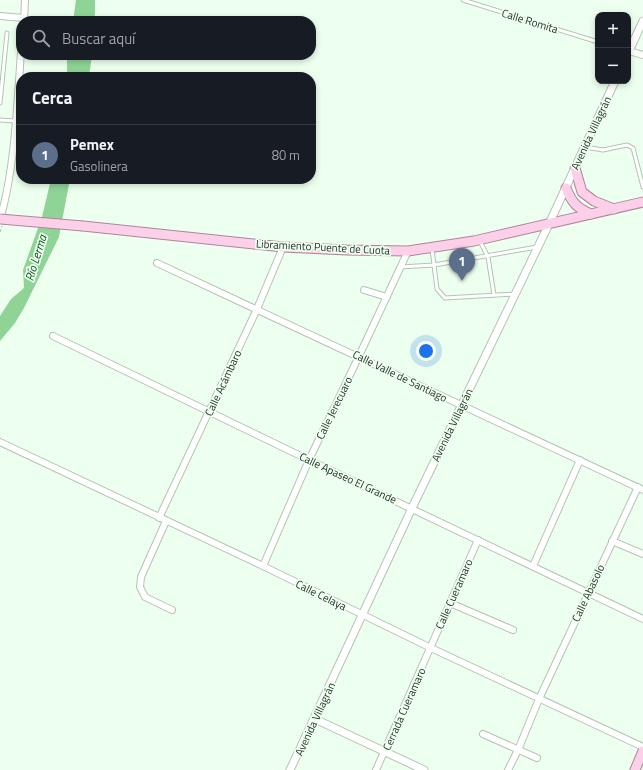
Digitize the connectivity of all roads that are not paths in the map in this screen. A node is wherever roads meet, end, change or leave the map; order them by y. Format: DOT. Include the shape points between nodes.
graph roads {
  1 [pos="25,0"];
  2 [pos="463,0"];
  3 [pos="0,16"];
  4 [pos="24,16"];
  5 [pos="16,19"];
  6 [pos="643,21"];
  7 [pos="7,33"];
  8 [pos="595,41"];
  9 [pos="630,48"];
  10 [pos="631,53"];
  11 [pos="643,55"];
  12 [pos="20,60"];
  13 [pos="19,72"];
  14 [pos="614,84"];
  15 [pos="0,103"];
  16 [pos="16,110"];
  17 [pos="0,120"];
  18 [pos="15,121"];
  19 [pos="585,147"];
  20 [pos="575,168"];
  21 [pos="643,187"];
  22 [pos="566,188"];
  23 [pos="3,196"];
  24 [pos="643,202"];
  25 [pos="614,209"];
  26 [pos="591,214"];
  27 [pos="0,219"];
  28 [pos="549,224"];
  29 [pos="479,240"];
  30 [pos="283,247"];
  31 [pos="432,247"];
  32 [pos="538,247"];
  33 [pos="408,251"];
  34 [pos="488,257"];
  35 [pos="157,263"];
  36 [pos="434,265"];
  37 [pos="400,267"];
  38 [pos="364,290"];
  39 [pos="515,294"];
  40 [pos="494,295"];
  41 [pos="386,297"];
  42 [pos="257,309"];
  43 [pos="53,336"];
  44 [pos="359,356"];
  45 [pos="461,405"];
  46 [pos="209,411"];
  47 [pos="0,442"];
  48 [pos="309,460"];
  49 [pos="580,460"];
  50 [pos="640,488"];
  51 [pos="412,508"];
  52 [pos="159,518"];
  53 [pos="166,521"];
  54 [pos="478,540"];
  55 [pos="612,541"];
  56 [pos="643,554"];
  57 [pos="263,566"];
  58 [pos="533,566"];
  59 [pos="588,593"];
  60 [pos="450,603"];
  61 [pos="172,610"];
  62 [pos="363,615"];
  63 [pos="643,619"];
  64 [pos="513,630"];
  65 [pos="431,648"];
  66 [pos="539,698"];
  67 [pos="315,719"];
  68 [pos="483,734"];
  69 [pos="643,747"];
  70 [pos="518,750"];
  71 [pos="643,751"];
  72 [pos="385,752"];
  73 [pos="537,758"];
  74 [pos="290,770"];
  75 [pos="376,770"];
  76 [pos="424,770"];
  77 [pos="508,770"];
  78 [pos="635,770"];
  1 -- 4 [label="street"];
  2 -- 8 [label="lane, Calle Romita"];
  3 -- 5 [label="street"];
  6 -- 9 [label="street"];
  7 -- 15 [label="lane"];
  10 -- 11 [label="street"];
  12 -- 13 [label="street"];
  14 -- 19 [label="street, Avenida Villagrán"];
  16 -- 18 [label="street"];
  17 -- 18 [label="lane"];
  18 -- 23 [label="street"];
  19 -- 20 [label="street, Avenida Villagrán"];
  19 -- 21 [label="lane" via="603,150 627,145 633,148"];
  20 -- 22 [label="street, Avenida Villagrán"];
  20 -- 25 [label="main road" via="582,192 594,201"];
  22 -- 26 [label="main road" via="570,199"];
  22 -- 28 [label="street, Avenida Villagrán"];
  23 -- 27 [label="street"];
  24 -- 25 [label="main road, Libramiento Puente de Cuota"];
  25 -- 26 [label="main road, Libramiento Puente de Cuota"];
  26 -- 28 [label="main road, Libramiento Puente de Cuota"];
  27 -- 30 [label="main road, Libramiento Puente de Cuota, bridge"];
  28 -- 29 [label="main road, Libramiento Puente de Cuota"];
  28 -- 32 [label="street, Avenida Villagrán"];
  29 -- 31 [label="main road, Libramiento Puente de Cuota"];
  29 -- 34 [label="lane"];
  30 -- 33 [label="main road, Libramiento Puente de Cuota"];
  30 -- 42 [label="street, Calle Acámbaro"];
  31 -- 33 [label="main road, Libramiento Puente de Cuota"];
  31 -- 36 [label="lane"];
  32 -- 34 [label="lane"];
  32 -- 39 [label="street, Avenida Villagrán"];
  33 -- 37 [label="street, Calle Jerecuaro"];
  34 -- 36 [label="lane"];
  34 -- 40 [label="lane"];
  35 -- 42 [label="street, Calle Valle de Santiago"];
  36 -- 37 [label="lane"];
  36 -- 40 [label="lane" via="436,289 445,298"];
  37 -- 41 [label="street, Calle Jerecuaro"];
  38 -- 41 [label="street"];
  39 -- 40 [label="lane"];
  39 -- 45 [label="street, Avenida Villagrán"];
  41 -- 44 [label="street, Calle Jerecuaro"];
  42 -- 44 [label="street, Calle Valle de Santiago"];
  42 -- 46 [label="street, Calle Acámbaro"];
  43 -- 46 [label="street, Calle Apaseo El Grande"];
  44 -- 45 [label="street, Calle Valle de Santiago"];
  44 -- 48 [label="street, Calle Jerecuaro"];
  45 -- 49 [label="street, Calle Valle de Santiago"];
  45 -- 51 [label="street, Avenida Villagrán"];
  46 -- 48 [label="street, Calle Apaseo El Grande"];
  46 -- 52 [label="street, Calle Acámbaro"];
  47 -- 52 [label="street, Calle Celaya"];
  48 -- 51 [label="street, Calle Apaseo El Grande"];
  48 -- 57 [label="street, Calle Jerecuaro"];
  49 -- 50 [label="street, Calle Valle de Santiago"];
  49 -- 58 [label="street"];
  50 -- 55 [label="street, Calle Abasolo"];
  51 -- 54 [label="street, Calle Apaseo El Grande"];
  51 -- 62 [label="street, Avenida Villagrán"];
  52 -- 53 [label="street, Calle Celaya"];
  53 -- 57 [label="street, Calle Celaya"];
  53 -- 61 [label="street" via="141,577 140,587 145,597"];
  54 -- 58 [label="street, Calle Apaseo El Grande"];
  54 -- 60 [label="street, Calle Cueramaro"];
  55 -- 56 [label="street"];
  55 -- 59 [label="street, Calle Abasolo"];
  57 -- 62 [label="street, Calle Celaya"];
  58 -- 59 [label="street, Calle Apaseo El Grande"];
  59 -- 63 [label="street, Calle Apaseo El Grande"];
  59 -- 66 [label="street, Calle Abasolo"];
  60 -- 64 [label="street"];
  60 -- 65 [label="street, Calle Cueramaro"];
  62 -- 65 [label="street, Calle Celaya"];
  62 -- 67 [label="street, Avenida Villagrán"];
  65 -- 66 [label="street, Calle Celaya"];
  65 -- 72 [label="street, Cerrada Cueramaro"];
  66 -- 69 [label="street, Calle Celaya"];
  66 -- 70 [label="street, Calle Abasolo"];
  67 -- 72 [label="street"];
  67 -- 74 [label="street, Avenida Villagrán"];
  68 -- 70 [label="street"];
  70 -- 73 [label="street"];
  70 -- 77 [label="street, Calle Abasolo"];
  71 -- 78 [label="main road"];
  72 -- 75 [label="street, Cerrada Cueramaro"];
  72 -- 76 [label="street"];
}
